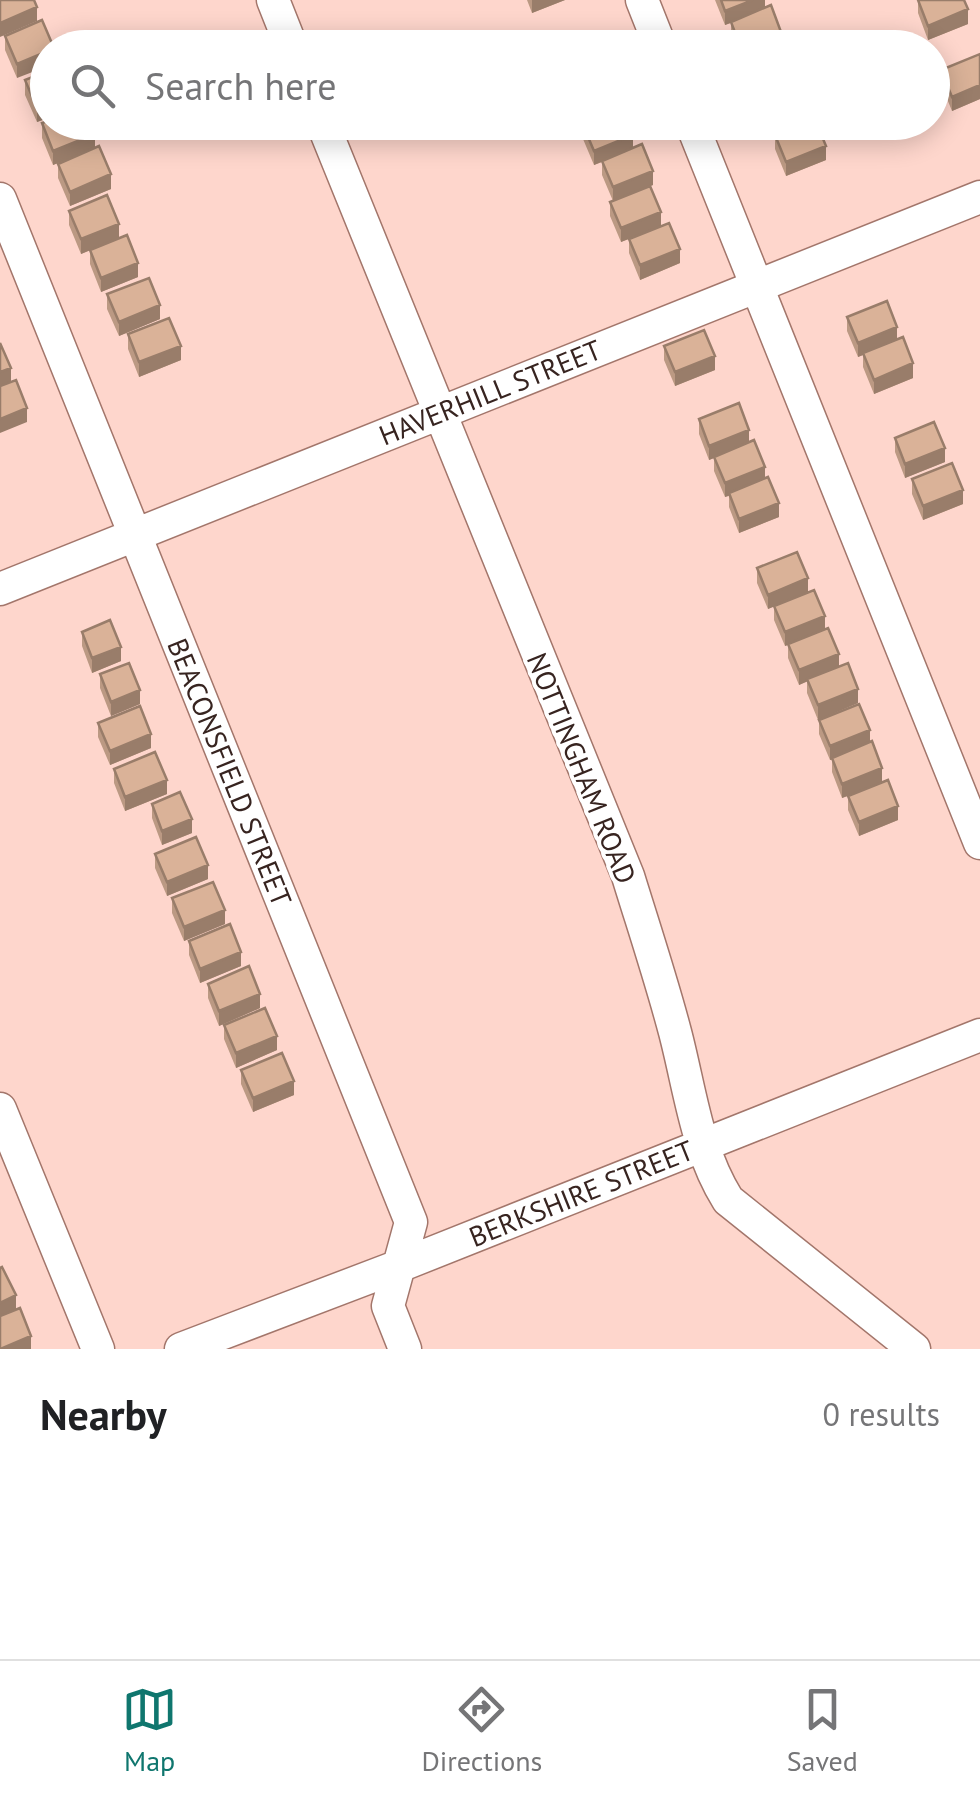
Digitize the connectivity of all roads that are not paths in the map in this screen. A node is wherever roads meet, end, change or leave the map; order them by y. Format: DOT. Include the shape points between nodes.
graph roads {
  1 [pos="273,0"];
  2 [pos="642,0"];
  3 [pos="285,30"];
  4 [pos="654,30"];
  5 [pos="329,140"];
  6 [pos="698,140"];
  7 [pos="980,197"];
  8 [pos="0,199"];
  9 [pos="756,286"];
  10 [pos="438,413"];
  11 [pos="135,534"];
  12 [pos="0,588"];
  13 [pos="980,843"];
  14 [pos="980,1034"];
  15 [pos="0,1110"];
  16 [pos="701,1145"];
  17 [pos="399,1266"];
  18 [pos="98,1349"];
  19 [pos="181,1349"];
  20 [pos="405,1349"];
  21 [pos="914,1349"];
  1 -- 3 [label="street"];
  2 -- 4 [label="street"];
  5 -- 10 [label="street, NOTTINGHAM ROAD"];
  6 -- 9 [label="street"];
  7 -- 9 [label="street, HAVERHILL STREET"];
  8 -- 11 [label="street, BEACONSFIELD STREET"];
  9 -- 10 [label="street, HAVERHILL STREET"];
  9 -- 13 [label="street"];
  10 -- 11 [label="street, HAVERHILL STREET"];
  10 -- 16 [label="street, NOTTINGHAM ROAD" via="628,876"];
  11 -- 12 [label="street, HAVERHILL STREET"];
  11 -- 17 [label="street, BEACONSFIELD STREET" via="411,1222"];
  14 -- 16 [label="street, BERKSHIRE STREET"];
  15 -- 18 [label="street"];
  16 -- 17 [label="street, BERKSHIRE STREET"];
  16 -- 21 [label="street, NOTTINGHAM ROAD" via="728,1200"];
  17 -- 19 [label="street, BERKSHIRE STREET"];
  17 -- 20 [label="street, BEACONSFIELD STREET" via="388,1306"];
}
